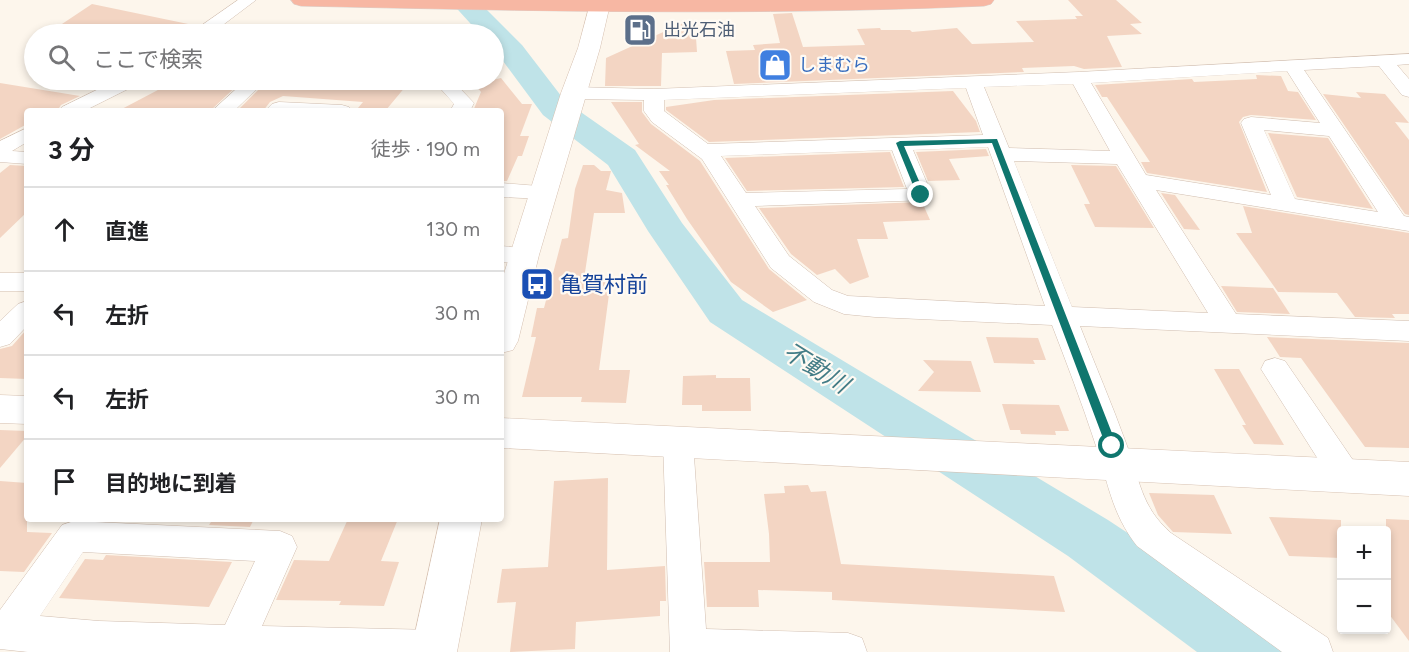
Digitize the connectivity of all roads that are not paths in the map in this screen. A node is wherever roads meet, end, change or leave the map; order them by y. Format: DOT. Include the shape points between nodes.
graph roads {
  1 [pos="248,0"];
  2 [pos="301,0"];
  3 [pos="984,0"];
  4 [pos="600,4"];
  5 [pos="215,24"];
  6 [pos="1409,59"];
  7 [pos="1385,62"];
  8 [pos="1292,66"];
  9 [pos="1079,78"];
  10 [pos="973,82"];
  11 [pos="1408,89"];
  12 [pos="111,90"];
  13 [pos="246,90"];
  14 [pos="452,90"];
  15 [pos="654,95"];
  16 [pos="569,105"];
  17 [pos="75,108"];
  18 [pos="225,108"];
  19 [pos="462,108"];
  20 [pos="1336,131"];
  21 [pos="24,136"];
  22 [pos="900,143"];
  23 [pos="997,147"];
  24 [pos="0,149"];
  25 [pos="703,150"];
  26 [pos="0,156"];
  27 [pos="24,158"];
  28 [pos="1124,158"];
  29 [pos="1139,181"];
  30 [pos="504,190"];
  31 [pos="543,192"];
  32 [pos="738,200"];
  33 [pos="1287,206"];
  34 [pos="1402,223"];
  35 [pos="513,255"];
  36 [pos="0,282"];
  37 [pos="24,282"];
  38 [pos="24,313"];
  39 [pos="1061,317"];
  40 [pos="504,320"];
  41 [pos="1227,322"];
  42 [pos="1409,331"];
  43 [pos="0,337"];
  44 [pos="1275,369"];
  45 [pos="0,409"];
  46 [pos="24,410"];
  47 [pos="504,433"];
  48 [pos="678,442"];
  49 [pos="1116,464"];
  50 [pos="1346,476"];
  51 [pos="1409,479"];
  52 [pos="460,522"];
  53 [pos="3,631"];
  54 [pos="236,644"];
  55 [pos="95,646"];
  56 [pos="688,650"];
  57 [pos="435,651"];
  58 [pos="849,652"];
  59 [pos="1314,652"];
  1 -- 5 [label="street"];
  2 -- 4 [label="highway"];
  3 -- 4 [label="highway" via="843,6"];
  4 -- 16 [label="street"];
  6 -- 7 [label="street"];
  7 -- 8 [label="street"];
  7 -- 11 [label="street"];
  8 -- 9 [label="street"];
  8 -- 20 [label="street"];
  9 -- 10 [label="street"];
  9 -- 28 [label="street"];
  10 -- 15 [label="street"];
  10 -- 23 [label="street"];
  12 -- 17 [label="street"];
  13 -- 18 [label="street"];
  14 -- 19 [label="street" via="464,103"];
  15 -- 16 [label="street"];
  15 -- 25 [label="street" via="654,111 659,118"];
  16 -- 31 [label="street"];
  20 -- 33 [label="street" via="1251,123"];
  20 -- 34 [label="street"];
  21 -- 24 [label="street"];
  22 -- 23 [label="street"];
  22 -- 25 [label="street"];
  22 -- 32 [label="street" via="921,195"];
  23 -- 28 [label="street"];
  23 -- 39 [label="street"];
  25 -- 32 [label="street"];
  26 -- 27 [label="street"];
  28 -- 29 [label="street"];
  29 -- 33 [label="street"];
  29 -- 41 [label="street"];
  30 -- 31 [label="street"];
  31 -- 35 [label="street"];
  32 -- 39 [label="street" via="780,262 823,296 844,305"];
  33 -- 34 [label="street"];
  35 -- 40 [label="street"];
  36 -- 37 [label="street"];
  38 -- 43 [label="street"];
  39 -- 41 [label="street"];
  39 -- 49 [label="street"];
  41 -- 42 [label="street"];
  44 -- 50 [label="street"];
  45 -- 46 [label="street"];
  47 -- 48 [label="street"];
  48 -- 49 [label="street"];
  48 -- 56 [label="street"];
  49 -- 50 [label="street"];
  49 -- 59 [label="street" via="1145,534"];
  50 -- 51 [label="street"];
  52 -- 57 [label="street"];
  53 -- 54 [label="street" via="74,536 280,547"];
  53 -- 55 [label="street"];
  54 -- 55 [label="street"];
  54 -- 57 [label="street"];
  56 -- 58 [label="street"];
}
